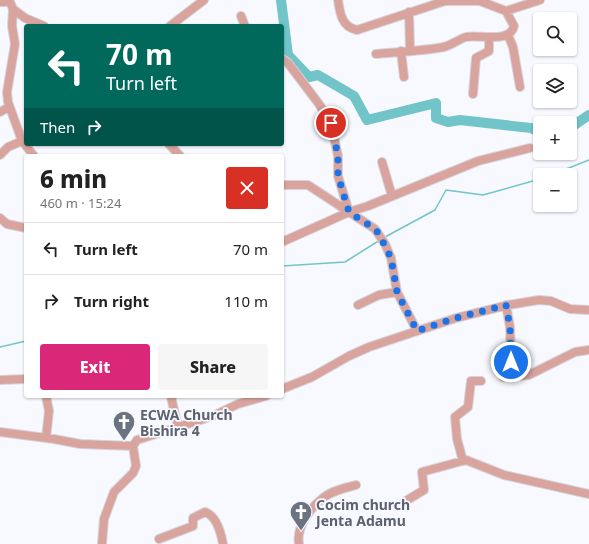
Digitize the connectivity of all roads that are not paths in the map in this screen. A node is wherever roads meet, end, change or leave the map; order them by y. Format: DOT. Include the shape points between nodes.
graph roads {
  1 [pos="204,0"];
  2 [pos="338,0"];
  3 [pos="540,0"];
  4 [pos="0,2"];
  5 [pos="11,4"];
  6 [pos="506,11"];
  7 [pos="409,12"];
  8 [pos="241,16"];
  9 [pos="39,24"];
  10 [pos="173,24"];
  11 [pos="244,24"];
  12 [pos="511,32"];
  13 [pos="489,38"];
  14 [pos="410,50"];
  15 [pos="401,51"];
  16 [pos="376,54"];
  17 [pos="284,60"];
  18 [pos="404,77"];
  19 [pos="520,87"];
  20 [pos="473,94"];
  21 [pos="9,107"];
  22 [pos="0,112"];
  23 [pos="22,141"];
  24 [pos="24,144"];
  25 [pos="26,146"];
  26 [pos="170,146"];
  27 [pos="530,148"];
  28 [pos="32,154"];
  29 [pos="178,154"];
  30 [pos="0,155"];
  31 [pos="382,162"];
  32 [pos="284,185"];
  33 [pos="392,196"];
  34 [pos="349,212"];
  35 [pos="0,218"];
  36 [pos="24,228"];
  37 [pos="284,241"];
  38 [pos="397,292"];
  39 [pos="358,305"];
  40 [pos="506,305"];
  41 [pos="589,310"];
  42 [pos="417,331"];
  43 [pos="589,350"];
  44 [pos="517,376"];
  45 [pos="503,377"];
  46 [pos="24,379"];
  47 [pos="0,380"];
  48 [pos="481,381"];
  49 [pos="284,388"];
  50 [pos="46,398"];
  51 [pos="171,398"];
  52 [pos="260,398"];
  53 [pos="178,427"];
  54 [pos="0,432"];
  55 [pos="46,438"];
  56 [pos="133,446"];
  57 [pos="463,461"];
  58 [pos="356,485"];
  59 [pos="589,494"];
  60 [pos="404,502"];
  61 [pos="159,539"];
  62 [pos="102,544"];
  63 [pos="223,544"];
  64 [pos="299,544"];
  1 -- 10 [label="street"];
  2 -- 7 [label="street" via="345,25 350,29 357,30"];
  3 -- 6 [label="street"];
  4 -- 5 [label="street"];
  5 -- 9 [label="street" via="25,18"];
  5 -- 21 [label="street" via="15,44 7,92"];
  6 -- 7 [label="street" via="480,1 462,0 431,4"];
  6 -- 12 [label="street"];
  7 -- 14 [label="street"];
  8 -- 11 [label="street"];
  12 -- 13 [label="street"];
  12 -- 19 [label="street"];
  13 -- 14 [label="street" via="468,37 444,47"];
  13 -- 20 [label="street" via="489,51 476,58"];
  14 -- 15 [label="street"];
  15 -- 16 [label="street"];
  15 -- 18 [label="street"];
  17 -- 34 [label="street" via="331,123 338,156 338,176"];
  21 -- 22 [label="street"];
  21 -- 23 [label="street"];
  23 -- 24 [label="street"];
  23 -- 30 [label="street" via="8,147"];
  25 -- 28 [label="street"];
  26 -- 29 [label="street"];
  27 -- 33 [label="street" via="478,161"];
  31 -- 33 [label="street"];
  32 -- 34 [label="street" via="308,185"];
  33 -- 34 [label="street"];
  34 -- 37 [label="street"];
  34 -- 38 [label="street" via="379,234 391,258"];
  35 -- 36 [label="street" via="8,224"];
  38 -- 39 [label="street" via="380,295"];
  38 -- 42 [label="street"];
  40 -- 41 [label="street" via="539,300 551,301 570,309"];
  40 -- 42 [label="street"];
  40 -- 44 [label="street" via="510,327 511,362"];
  42 -- 49 [label="street" via="369,347 312,377"];
  43 -- 44 [label="street" via="575,352 529,375"];
  44 -- 45 [label="street"];
  46 -- 47 [label="street"];
  48 -- 57 [label="street" via="470,381 468,407 455,417"];
  50 -- 55 [label="street" via="49,410"];
  51 -- 53 [label="street"];
  52 -- 53 [label="street"];
  53 -- 56 [label="street" via="137,440"];
  54 -- 55 [label="street"];
  55 -- 56 [label="street" via="80,444"];
  56 -- 62 [label="street" via="136,466 133,473 114,492 104,519"];
  57 -- 59 [label="street" via="504,475"];
  57 -- 60 [label="street" via="422,472 424,490"];
  58 -- 64 [label="street" via="323,497 302,522"];
  61 -- 63 [label="street" via="192,526 193,518 205,512 216,521"];
}
